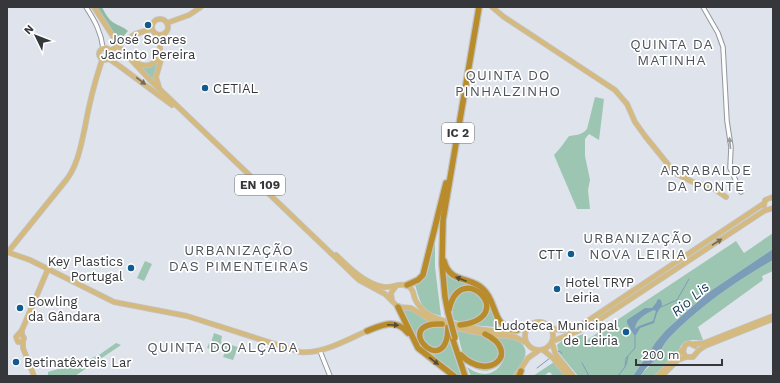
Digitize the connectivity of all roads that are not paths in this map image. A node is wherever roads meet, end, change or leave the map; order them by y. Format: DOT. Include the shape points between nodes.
graph roads {
  1 [pos="86,7"];
  2 [pos="94,7"];
  3 [pos="201,7"];
  4 [pos="475,7"];
  5 [pos="479,7"];
  6 [pos="492,7"];
  7 [pos="703,7"];
  8 [pos="167,23"];
  9 [pos="152,29"];
  10 [pos="159,35"];
  11 [pos="103,48"];
  12 [pos="110,50"];
  13 [pos="160,55"];
  14 [pos="130,58"];
  15 [pos="108,59"];
  16 [pos="102,60"];
  17 [pos="161,91"];
  18 [pos="178,107"];
  19 [pos="445,188"];
  20 [pos="741,192"];
  21 [pos="726,197"];
  22 [pos="773,197"];
  23 [pos="447,202"];
  24 [pos="764,204"];
  25 [pos="771,209"];
  26 [pos="323,245"];
  27 [pos="8,252"];
  28 [pos="48,269"];
  29 [pos="396,286"];
  30 [pos="407,286"];
  31 [pos="414,296"];
  32 [pos="392,300"];
  33 [pos="398,306"];
  34 [pos="406,307"];
  35 [pos="446,310"];
  36 [pos="773,316"];
  37 [pos="773,320"];
  38 [pos="442,324"];
  39 [pos="460,325"];
  40 [pos="549,326"];
  41 [pos="448,327"];
  42 [pos="527,327"];
  43 [pos="516,330"];
  44 [pos="367,331"];
  45 [pos="485,334"];
  46 [pos="453,336"];
  47 [pos="413,339"];
  48 [pos="552,342"];
  49 [pos="527,344"];
  50 [pos="694,344"];
  51 [pos="538,350"];
  52 [pos="543,350"];
  53 [pos="683,350"];
  54 [pos="320,351"];
  55 [pos="697,352"];
  56 [pos="460,356"];
  57 [pos="686,357"];
  58 [pos="528,358"];
  59 [pos="476,371"];
  60 [pos="491,372"];
  61 [pos="519,374"];
  62 [pos="34,376"];
  63 [pos="330,376"];
  64 [pos="454,376"];
  65 [pos="464,376"];
  66 [pos="468,376"];
  67 [pos="568,376"];
  68 [pos="573,376"];
  69 [pos="658,376"];
  70 [pos="662,376"];
  1 -- 11 [label="street" via="98,27"];
  2 -- 14 [label="main road, EN 109, bridge" via="116,42"];
  3 -- 8 [label="main road" via="189,15"];
  4 -- 19 [label="highway, IC 2"];
  5 -- 23 [label="highway, IC 2"];
  6 -- 21 [label="main road" via="616,91 625,101 644,136 675,173 709,186"];
  20 -- 7 [label="street, one-way" via="731,170 723,47"];
  8 -- 9 [label="main road" via="159,19 154,22"];
  8 -- 10 [label="main road" via="167,32"];
  9 -- 10 [label="main road"];
  9 -- 12 [label="main road" via="135,34"];
  10 -- 13 [label="main road"];
  11 -- 12 [label="main road"];
  11 -- 16 [label="main road" via="99,54"];
  12 -- 15 [label="main road" via="111,55"];
  13 -- 14 [label="main road" via="154,63 147,66 140,65"];
  13 -- 17 [label="main road" via="156,77"];
  14 -- 17 [label="main road, EN 109"];
  15 -- 16 [label="main road"];
  15 -- 18 [label="main road, one-way" via="170,104"];
  16 -- 27 [label="main road" via="72,173"];
  17 -- 18 [label="main road, EN 109"];
  18 -- 26 [label="main road, EN 109"];
  19 -- 30 [label="highway" via="423,275"];
  19 -- 35 [label="highway" via="439,252"];
  22 -- 24 [label="main road" via="767,199"];
  23 -- 35 [label="highway, IC 2" via="443,220 442,255"];
  43 -- 23 [label="highway, one-way" via="507,328 499,321 490,298 483,289 457,278 446,267 443,260 443,239"];
  24 -- 25 [label="main road" via="765,208"];
  24 -- 40 [label="main road" via="589,320 561,331"];
  48 -- 25 [label="main road, one-way" via="588,327"];
  26 -- 29 [label="main road, EN 109" via="357,274 385,287"];
  26 -- 32 [label="main road, EN 109" via="356,278"];
  27 -- 28 [label="main road"];
  28 -- 54 [label="main road" via="114,302 187,316 300,352"];
  28 -- 62 [label="main road" via="21,335 16,338 23,348"];
  29 -- 30 [label="main road, EN 109"];
  29 -- 32 [label="main road" via="391,293"];
  30 -- 31 [label="main road"];
  31 -- 34 [label="main road" via="412,303"];
  31 -- 39 [label="main road" via="421,308 430,315"];
  32 -- 33 [label="main road, EN 109"];
  33 -- 34 [label="main road"];
  33 -- 47 [label="highway"];
  34 -- 38 [label="main road"];
  35 -- 39 [label="highway" via="460,291 471,288 483,295 486,305 483,317"];
  35 -- 41 [label="highway"];
  35 -- 46 [label="highway, IC 2, bridge"];
  36 -- 50 [label="main road" via="704,343"];
  37 -- 55 [label="main road" via="705,346"];
  38 -- 41 [label="highway" via="430,324 420,333 420,340 428,350 437,351 443,348 447,342"];
  38 -- 45 [label="main road"];
  39 -- 43 [label="main road" via="499,331"];
  40 -- 42 [label="main road" via="538,322"];
  40 -- 48 [label="main road" via="553,334"];
  41 -- 46 [label="highway"];
  42 -- 43 [label="main road"];
  42 -- 49 [label="main road" via="524,333"];
  44 -- 47 [label="highway, one-way" via="387,324 398,324 405,328"];
  44 -- 54 [label="main road"];
  45 -- 49 [label="main road" via="516,337"];
  45 -- 60 [label="highway" via="496,341 502,354 500,363"];
  46 -- 56 [label="highway, IC 2"];
  46 -- 65 [label="highway"];
  47 -- 64 [label="highway, one-way" via="420,350"];
  48 -- 52 [label="main road"];
  48 -- 68 [label="main road" via="556,355"];
  49 -- 51 [label="main road"];
  49 -- 58 [label="main road"];
  50 -- 53 [label="main road" via="687,344"];
  50 -- 55 [label="main road"];
  51 -- 52 [label="main road"];
  51 -- 58 [label="main road"];
  52 -- 67 [label="main road"];
  53 -- 57 [label="main road"];
  53 -- 69 [label="main road"];
  54 -- 63 [label="street"];
  55 -- 57 [label="main road" via="693,357"];
  56 -- 59 [label="highway"];
  56 -- 66 [label="highway, IC 2"];
  57 -- 70 [label="main road" via="678,360"];
  58 -- 61 [label="main road"];
}
